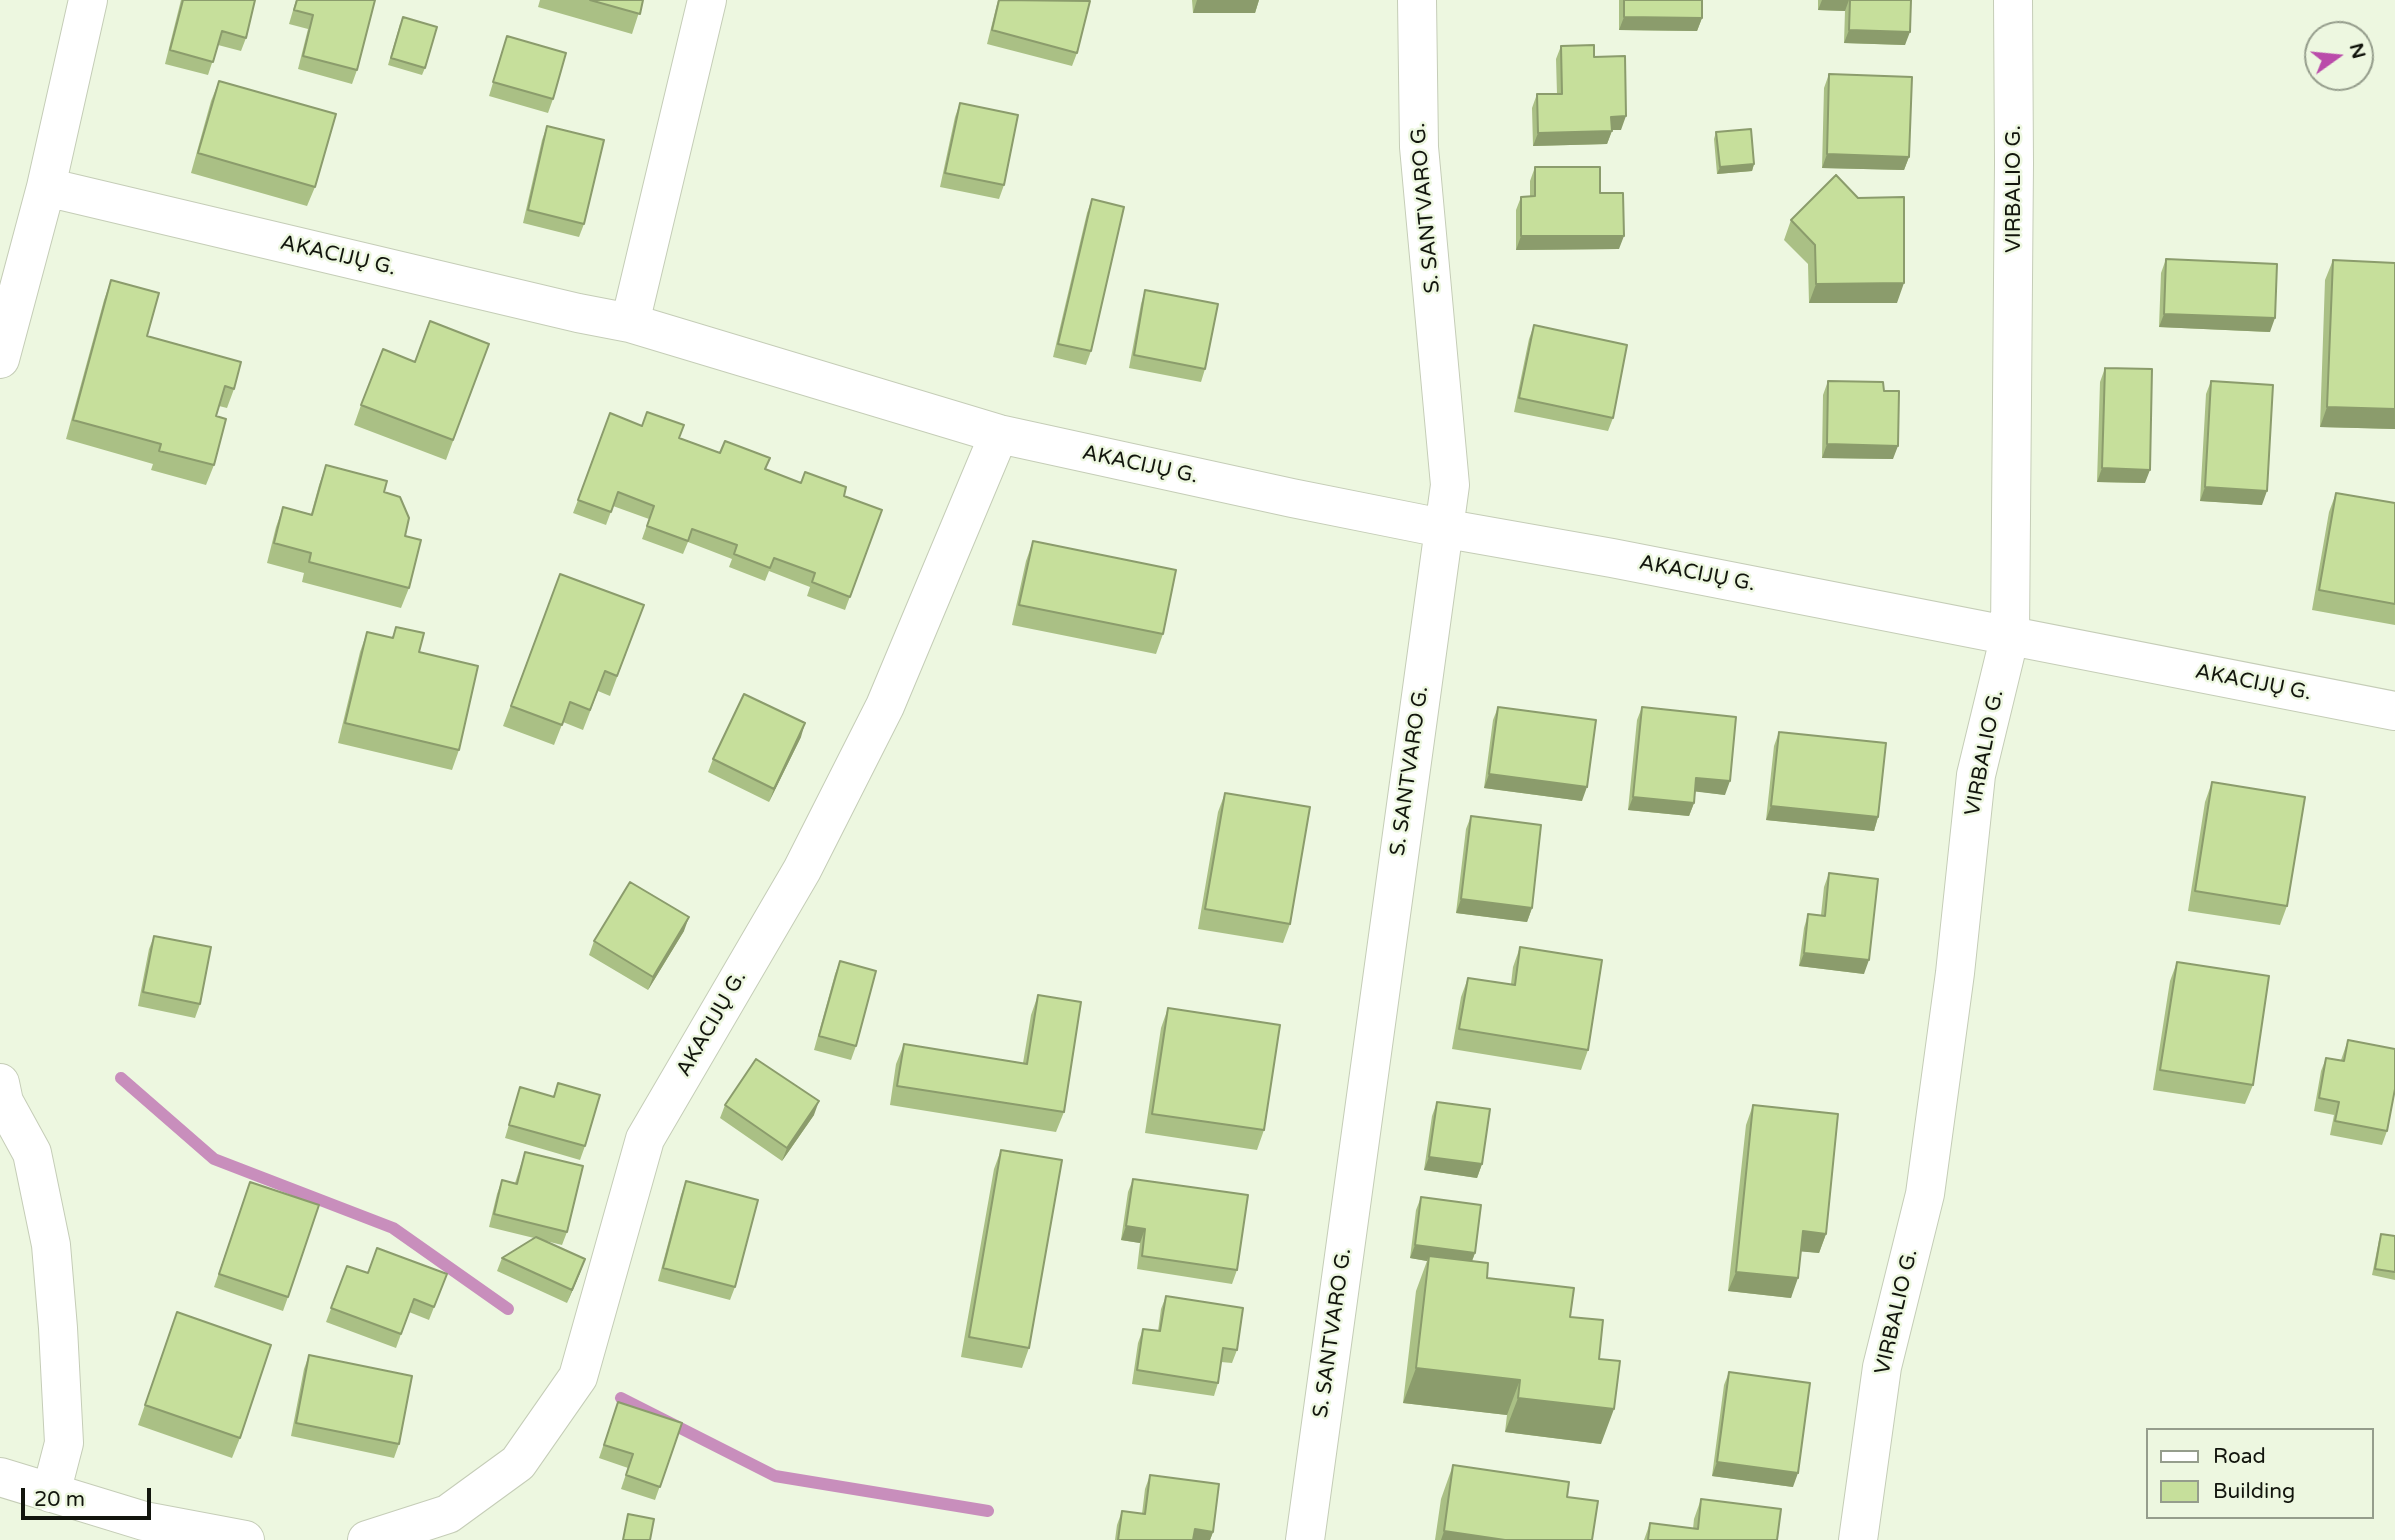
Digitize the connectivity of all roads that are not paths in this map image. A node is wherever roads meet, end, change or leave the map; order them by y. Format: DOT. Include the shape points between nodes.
graph roads {
  1 [pos="88,0"];
  2 [pos="706,0"];
  3 [pos="1417,0"];
  4 [pos="2013,0"];
  5 [pos="46,187"];
  6 [pos="630,323"];
  7 [pos="0,359"];
  8 [pos="999,434"];
  9 [pos="1442,528"];
  10 [pos="2010,635"];
  11 [pos="2395,711"];
  12 [pos="0,1083"];
  13 [pos="0,1477"];
  14 [pos="51,1493"];
  15 [pos="245,1540"];
  16 [pos="367,1540"];
  17 [pos="1305,1540"];
  18 [pos="1858,1540"];
  1 -- 5 [label="street"];
  2 -- 6 [label="street"];
  3 -- 9 [label="street, S. SANTVARO G." via="1419,147 1450,485"];
  4 -- 10 [label="street, VIRBALIO G."];
  5 -- 6 [label="street, AKACIJŲ G."];
  5 -- 7 [label="street"];
  6 -- 8 [label="street, AKACIJŲ G."];
  8 -- 9 [label="street, AKACIJŲ G."];
  8 -- 16 [label="street, AKACIJŲ G." via="885,706 802,870 645,1139 578,1377 518,1462 448,1514"];
  9 -- 10 [label="street, AKACIJŲ G."];
  9 -- 17 [label="street, S. SANTVARO G."];
  10 -- 11 [label="street, AKACIJŲ G."];
  10 -- 18 [label="street, VIRBALIO G." via="1976,775 1925,1194 1882,1367"];
  12 -- 14 [label="street" via="4,1102 32,1153 51,1245 64,1443"];
  13 -- 14 [label="street"];
  14 -- 15 [label="street" via="144,1521"];
}
